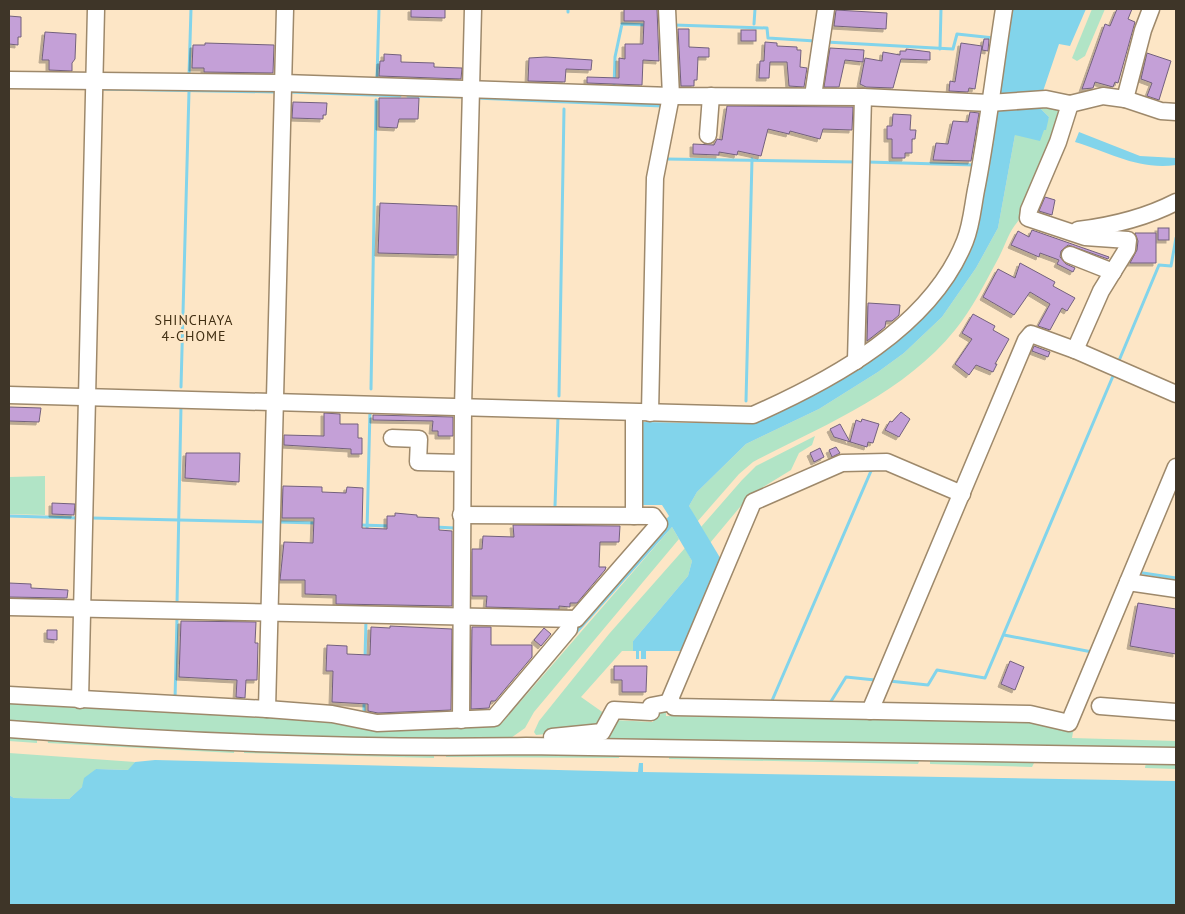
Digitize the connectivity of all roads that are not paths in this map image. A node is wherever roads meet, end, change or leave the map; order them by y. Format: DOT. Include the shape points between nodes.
graph roads {
  1 [pos="96,9"];
  2 [pos="284,9"];
  3 [pos="473,9"];
  4 [pos="667,9"];
  5 [pos="826,9"];
  6 [pos="1004,9"];
  7 [pos="1151,9"];
  8 [pos="9,80"];
  9 [pos="94,81"];
  10 [pos="282,83"];
  11 [pos="471,88"];
  12 [pos="671,96"];
  13 [pos="711,96"];
  14 [pos="813,96"];
  15 [pos="863,97"];
  16 [pos="1125,99"];
  17 [pos="989,104"];
  18 [pos="1070,104"];
  19 [pos="1176,112"];
  20 [pos="708,136"];
  21 [pos="1176,202"];
  22 [pos="1068,231"];
  23 [pos="1070,255"];
  24 [pos="1113,272"];
  25 [pos="1075,350"];
  26 [pos="856,360"];
  27 [pos="1176,394"];
  28 [pos="9,395"];
  29 [pos="88,397"];
  30 [pos="276,403"];
  31 [pos="463,408"];
  32 [pos="642,413"];
  33 [pos="392,438"];
  34 [pos="462,463"];
  35 [pos="1176,467"];
  36 [pos="962,494"];
  37 [pos="462,515"];
  38 [pos="634,516"];
  39 [pos="1128,582"];
  40 [pos="1176,589"];
  41 [pos="9,606"];
  42 [pos="83,608"];
  43 [pos="270,614"];
  44 [pos="460,616"];
  45 [pos="570,619"];
  46 [pos="9,695"];
  47 [pos="80,700"];
  48 [pos="672,702"];
  49 [pos="1100,706"];
  50 [pos="268,709"];
  51 [pos="870,711"];
  52 [pos="1176,712"];
  53 [pos="461,720"];
  54 [pos="9,730"];
  55 [pos="526,746"];
  56 [pos="1176,756"];
  1 -- 9 [label="street"];
  2 -- 10 [label="street"];
  3 -- 11 [label="street"];
  4 -- 12 [label="street"];
  5 -- 14 [label="street"];
  6 -- 17 [label="street"];
  7 -- 16 [label="street"];
  8 -- 9 [label="street"];
  9 -- 10 [label="street"];
  9 -- 29 [label="street"];
  10 -- 11 [label="street"];
  10 -- 30 [label="street"];
  11 -- 12 [label="street"];
  11 -- 31 [label="street"];
  12 -- 13 [label="street"];
  12 -- 32 [label="street" via="655,178"];
  13 -- 14 [label="street"];
  13 -- 20 [label="street"];
  14 -- 15 [label="street"];
  15 -- 17 [label="street"];
  15 -- 26 [label="street"];
  16 -- 18 [label="street" via="1103,96"];
  16 -- 19 [label="street" via="1161,111"];
  17 -- 18 [label="street" via="1046,99"];
  17 -- 26 [label="street" via="966,238 960,254 933,293 906,322"];
  18 -- 22 [label="street" via="1028,218"];
  21 -- 22 [label="street" via="1163,209 1097,228"];
  22 -- 24 [label="street" via="1085,237 1128,240 1127,249"];
  23 -- 24 [label="street"];
  24 -- 25 [label="street"];
  25 -- 27 [label="street"];
  25 -- 36 [label="street" via="1032,334 1026,340"];
  26 -- 32 [label="street" via="802,393 753,415"];
  28 -- 29 [label="street"];
  29 -- 30 [label="street"];
  29 -- 42 [label="street"];
  30 -- 31 [label="street"];
  30 -- 43 [label="street"];
  31 -- 32 [label="street"];
  31 -- 34 [label="street"];
  32 -- 38 [label="street"];
  33 -- 34 [label="street" via="419,439 418,462"];
  34 -- 37 [label="street"];
  35 -- 39 [label="street"];
  36 -- 48 [label="street" via="887,462 842,463 753,502 670,699"];
  36 -- 51 [label="street"];
  37 -- 38 [label="street"];
  37 -- 44 [label="street"];
  38 -- 45 [label="street" via="653,516 659,524 576,619"];
  39 -- 40 [label="street"];
  39 -- 51 [label="street" via="1070,723 1030,714"];
  41 -- 42 [label="street"];
  42 -- 43 [label="street"];
  42 -- 47 [label="street"];
  43 -- 44 [label="street"];
  43 -- 50 [label="street"];
  44 -- 45 [label="street"];
  44 -- 53 [label="street"];
  45 -- 53 [label="street" via="569,629 494,718"];
  46 -- 47 [label="street"];
  47 -- 50 [label="street"];
  48 -- 51 [label="street" via="674,706"];
  48 -- 55 [label="street" via="652,706 651,712 614,710 602,732 536,739"];
  49 -- 52 [label="street"];
  50 -- 53 [label="street" via="332,714 377,723"];
  54 -- 55 [label="street" via="146,740 420,748"];
  55 -- 56 [label="street"];
}
